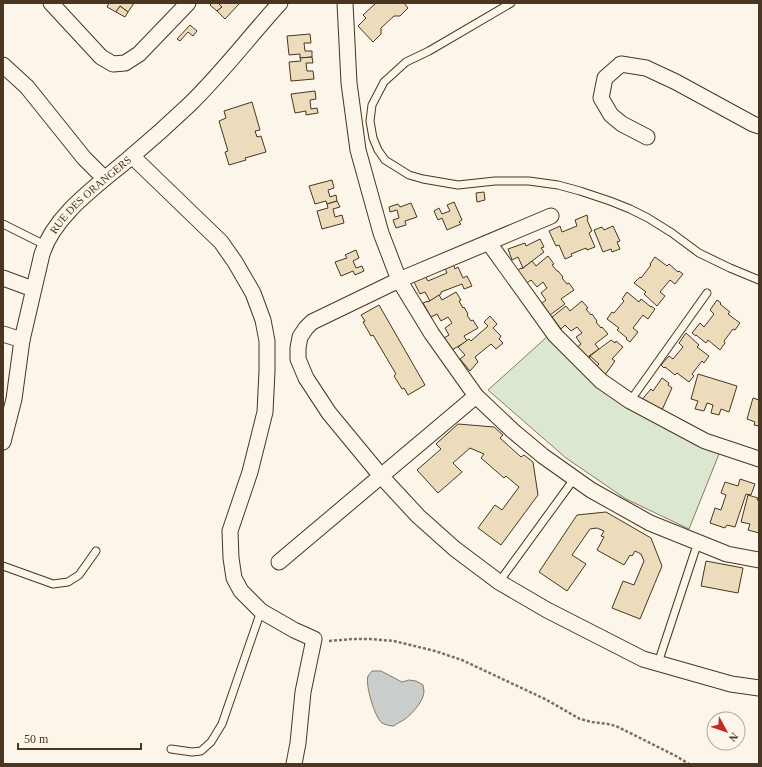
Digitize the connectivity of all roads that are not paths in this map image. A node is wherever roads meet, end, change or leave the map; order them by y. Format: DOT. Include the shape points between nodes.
graph roads {
  1 [pos="51,3"];
  2 [pos="188,3"];
  3 [pos="280,3"];
  4 [pos="345,3"];
  5 [pos="511,3"];
  6 [pos="3,65"];
  7 [pos="759,126"];
  8 [pos="647,137"];
  9 [pos="132,156"];
  10 [pos="104,178"];
  11 [pos="551,216"];
  12 [pos="3,224"];
  13 [pos="488,243"];
  14 [pos="45,245"];
  15 [pos="3,278"];
  16 [pos="399,280"];
  17 [pos="759,280"];
  18 [pos="34,289"];
  19 [pos="707,293"];
  20 [pos="3,334"];
  21 [pos="22,340"];
  22 [pos="476,396"];
  23 [pos="630,401"];
  24 [pos="3,442"];
  25 [pos="759,459"];
  26 [pos="381,476"];
  27 [pos="574,479"];
  28 [pos="698,542"];
  29 [pos="96,550"];
  30 [pos="759,560"];
  31 [pos="280,562"];
  32 [pos="3,566"];
  33 [pos="499,582"];
  34 [pos="261,611"];
  35 [pos="658,663"];
  36 [pos="759,688"];
  37 [pos="171,749"];
  38 [pos="294,764"];
  1 -- 2 [label="street" via="101,57 114,64 125,63 139,54"];
  3 -- 9 [label="street, RUE DES ORANGERS" via="217,77"];
  4 -- 16 [label="street" via="349,83 358,150 381,233"];
  5 -- 17 [label="lane" via="406,62 384,82 372,105 370,121 373,138 385,160 409,175 458,185 529,181 580,191 642,215 699,253"];
  6 -- 10 [label="street" via="27,87 84,158"];
  7 -- 8 [label="street" via="646,68 621,64 605,78 601,98 611,115"];
  9 -- 10 [label="street, RUE DES ORANGERS"];
  9 -- 34 [label="street" via="221,242 253,293 263,320 267,341 265,412 250,472 230,531 234,578 241,591"];
  10 -- 14 [label="street, RUE DES ORANGERS" via="60,222"];
  11 -- 13 [label="street"];
  12 -- 14 [label="lane"];
  13 -- 16 [label="street"];
  13 -- 23 [label="street" via="555,335 601,381"];
  14 -- 18 [label="street, RUE DES ORANGERS"];
  15 -- 18 [label="street"];
  16 -- 22 [label="street" via="432,334"];
  16 -- 26 [label="street" via="312,322 300,337 298,348 298,359 306,378 325,408"];
  18 -- 21 [label="street, RUE DES ORANGERS"];
  19 -- 23 [label="lane"];
  20 -- 21 [label="street"];
  21 -- 24 [label="street, RUE DES ORANGERS" via="14,399"];
  22 -- 26 [label="street"];
  22 -- 27 [label="street" via="513,431"];
  23 -- 25 [label="street" via="705,441"];
  26 -- 31 [label="street"];
  26 -- 33 [label="street" via="418,516 455,549"];
  27 -- 28 [label="street" via="650,522"];
  27 -- 33 [label="lane"];
  28 -- 30 [label="street" via="728,554"];
  28 -- 35 [label="lane"];
  29 -- 32 [label="lane" via="79,575 68,582 53,584"];
  33 -- 35 [label="street" via="547,610 643,659"];
  34 -- 37 [label="lane" via="222,724 211,742 201,751"];
  34 -- 38 [label="street" via="314,639 303,692"];
  35 -- 36 [label="street" via="731,684"];
}
